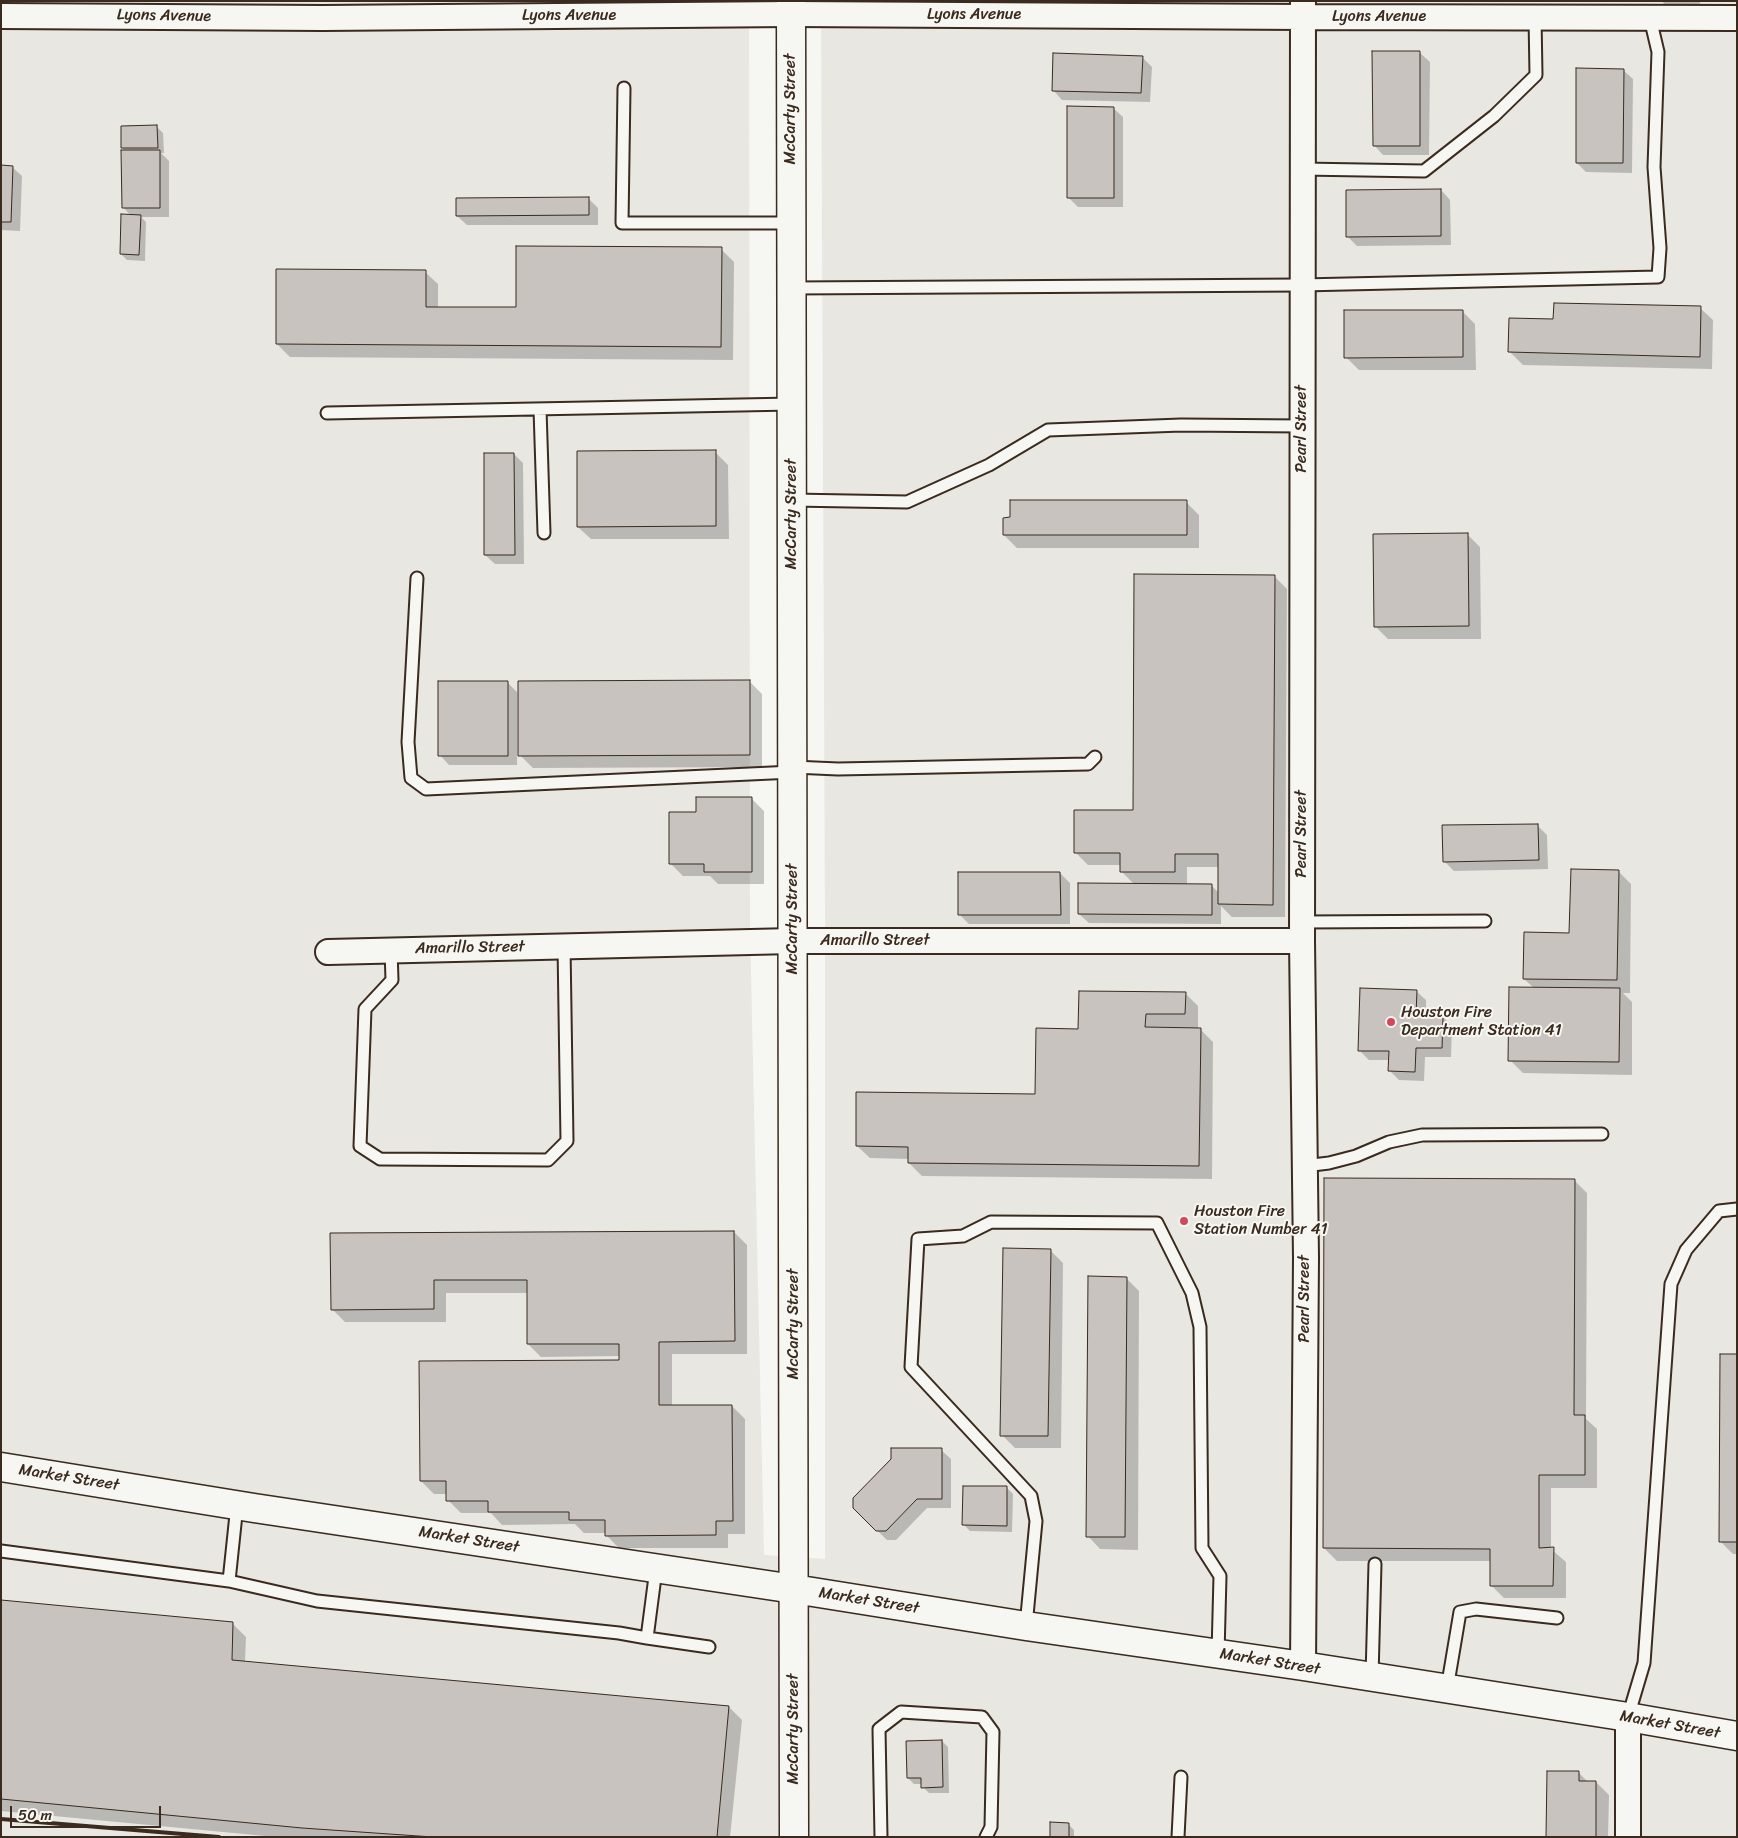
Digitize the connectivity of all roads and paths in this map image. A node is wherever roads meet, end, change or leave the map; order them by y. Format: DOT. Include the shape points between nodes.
graph roads {
  1 [pos="595,8"];
  2 [pos="791,8"];
  3 [pos="939,8"];
  4 [pos="1303,9"];
  5 [pos="1,16"];
  6 [pos="1535,17"];
  7 [pos="1650,18"];
  8 [pos="1737,18"];
  9 [pos="624,88"];
  10 [pos="1302,169"];
  11 [pos="791,223"];
  12 [pos="1302,285"];
  13 [pos="792,288"];
  14 [pos="792,404"];
  15 [pos="540,409"];
  16 [pos="327,413"];
  17 [pos="1302,426"];
  18 [pos="792,500"];
  19 [pos="544,533"];
  20 [pos="417,578"];
  21 [pos="1095,757"];
  22 [pos="793,770"];
  23 [pos="1485,921"];
  24 [pos="1302,931"];
  25 [pos="793,942"];
  26 [pos="564,946"];
  27 [pos="391,950"];
  28 [pos="328,952"];
  29 [pos="1602,1134"];
  30 [pos="1304,1166"];
  31 [pos="1737,1210"];
  32 [pos="1,1467"];
  33 [pos="237,1505"];
  34 [pos="1,1551"];
  35 [pos="1375,1564"];
  36 [pos="656,1569"];
  37 [pos="229,1581"];
  38 [pos="794,1589"];
  39 [pos="1558,1618"];
  40 [pos="1026,1626"];
  41 [pos="647,1638"];
  42 [pos="708,1647"];
  43 [pos="1218,1654"];
  44 [pos="1303,1666"];
  45 [pos="1372,1677"];
  46 [pos="1447,1689"];
  47 [pos="1628,1717"];
  48 [pos="1737,1736"];
  49 [pos="1181,1777"];
  50 [pos="794,1837"];
  51 [pos="881,1837"];
  52 [pos="986,1837"];
  53 [pos="1178,1837"];
  54 [pos="1628,1837"];
  1 -- 2 [label="street, Lyons Avenue"];
  1 -- 5 [label="street, Lyons Avenue" via="313,18"];
  2 -- 3 [label="street, Lyons Avenue"];
  2 -- 11 [label="main road, McCarty Street"];
  3 -- 4 [label="street, Lyons Avenue"];
  4 -- 6 [label="street, Lyons Avenue"];
  4 -- 10 [label="street, Pearl Street"];
  6 -- 7 [label="street, Lyons Avenue"];
  6 -- 10 [label="lane" via="1536,75 1494,116 1424,171"];
  7 -- 8 [label="street, Lyons Avenue" via="1702,14"];
  7 -- 12 [label="lane" via="1658,52 1654,167 1660,248 1658,277"];
  9 -- 11 [label="lane" via="622,223"];
  10 -- 12 [label="street, Pearl Street"];
  11 -- 13 [label="main road, McCarty Street"];
  12 -- 13 [label="lane"];
  12 -- 17 [label="street, Pearl Street"];
  13 -- 14 [label="main road, McCarty Street"];
  14 -- 15 [label="lane"];
  14 -- 18 [label="main road, McCarty Street"];
  15 -- 16 [label="lane"];
  15 -- 19 [label="lane"];
  17 -- 18 [label="lane" via="1180,425 1048,430 989,465 907,502"];
  17 -- 24 [label="street, Pearl Street"];
  18 -- 22 [label="main road, McCarty Street"];
  20 -- 22 [label="lane" via="408,742 411,778 426,789"];
  21 -- 22 [label="lane" via="1088,764"];
  22 -- 25 [label="main road, McCarty Street"];
  23 -- 24 [label="lane"];
  24 -- 25 [label="street, Amarillo Street"];
  24 -- 30 [label="street, Pearl Street"];
  25 -- 26 [label="street, Amarillo Street"];
  25 -- 38 [label="main road, McCarty Street"];
  26 -- 27 [label="street, Amarillo Street"];
  26 -- 27 [label="lane" via="567,1141 548,1160 380,1158 360,1146 365,1009 392,980"];
  27 -- 28 [label="street, Amarillo Street"];
  29 -- 30 [label="lane" via="1422,1135 1388,1142 1329,1163"];
  30 -- 44 [label="street, Pearl Street"];
  31 -- 47 [label="lane" via="1719,1211 1686,1250 1671,1284 1644,1663"];
  32 -- 33 [label="main road, Market Street"];
  33 -- 36 [label="main road, Market Street"];
  33 -- 37 [label="lane"];
  34 -- 37 [label="lane"];
  35 -- 45 [label="lane"];
  36 -- 38 [label="main road, Market Street"];
  36 -- 41 [label="lane"];
  37 -- 41 [label="lane" via="317,1601"];
  38 -- 40 [label="main road, Market Street"];
  38 -- 50 [label="main road, McCarty Street"];
  39 -- 46 [label="lane" via="1476,1610 1460,1612"];
  40 -- 43 [label="main road, Market Street"];
  40 -- 43 [label="lane" via="1036,1521 1031,1496 911,1367 918,1239 962,1236 992,1222 1157,1223 1192,1293 1200,1327 1202,1548 1220,1576"];
  41 -- 42 [label="lane"];
  43 -- 44 [label="main road, Market Street"];
  44 -- 45 [label="main road, Market Street"];
  45 -- 46 [label="main road, Market Street"];
  46 -- 47 [label="main road, Market Street"];
  47 -- 48 [label="main road, Market Street"];
  47 -- 54 [label="street"];
  49 -- 53 [label="lane"];
  51 -- 52 [label="lane" via="879,1729 901,1712 982,1717 993,1732 990,1827"];
}
